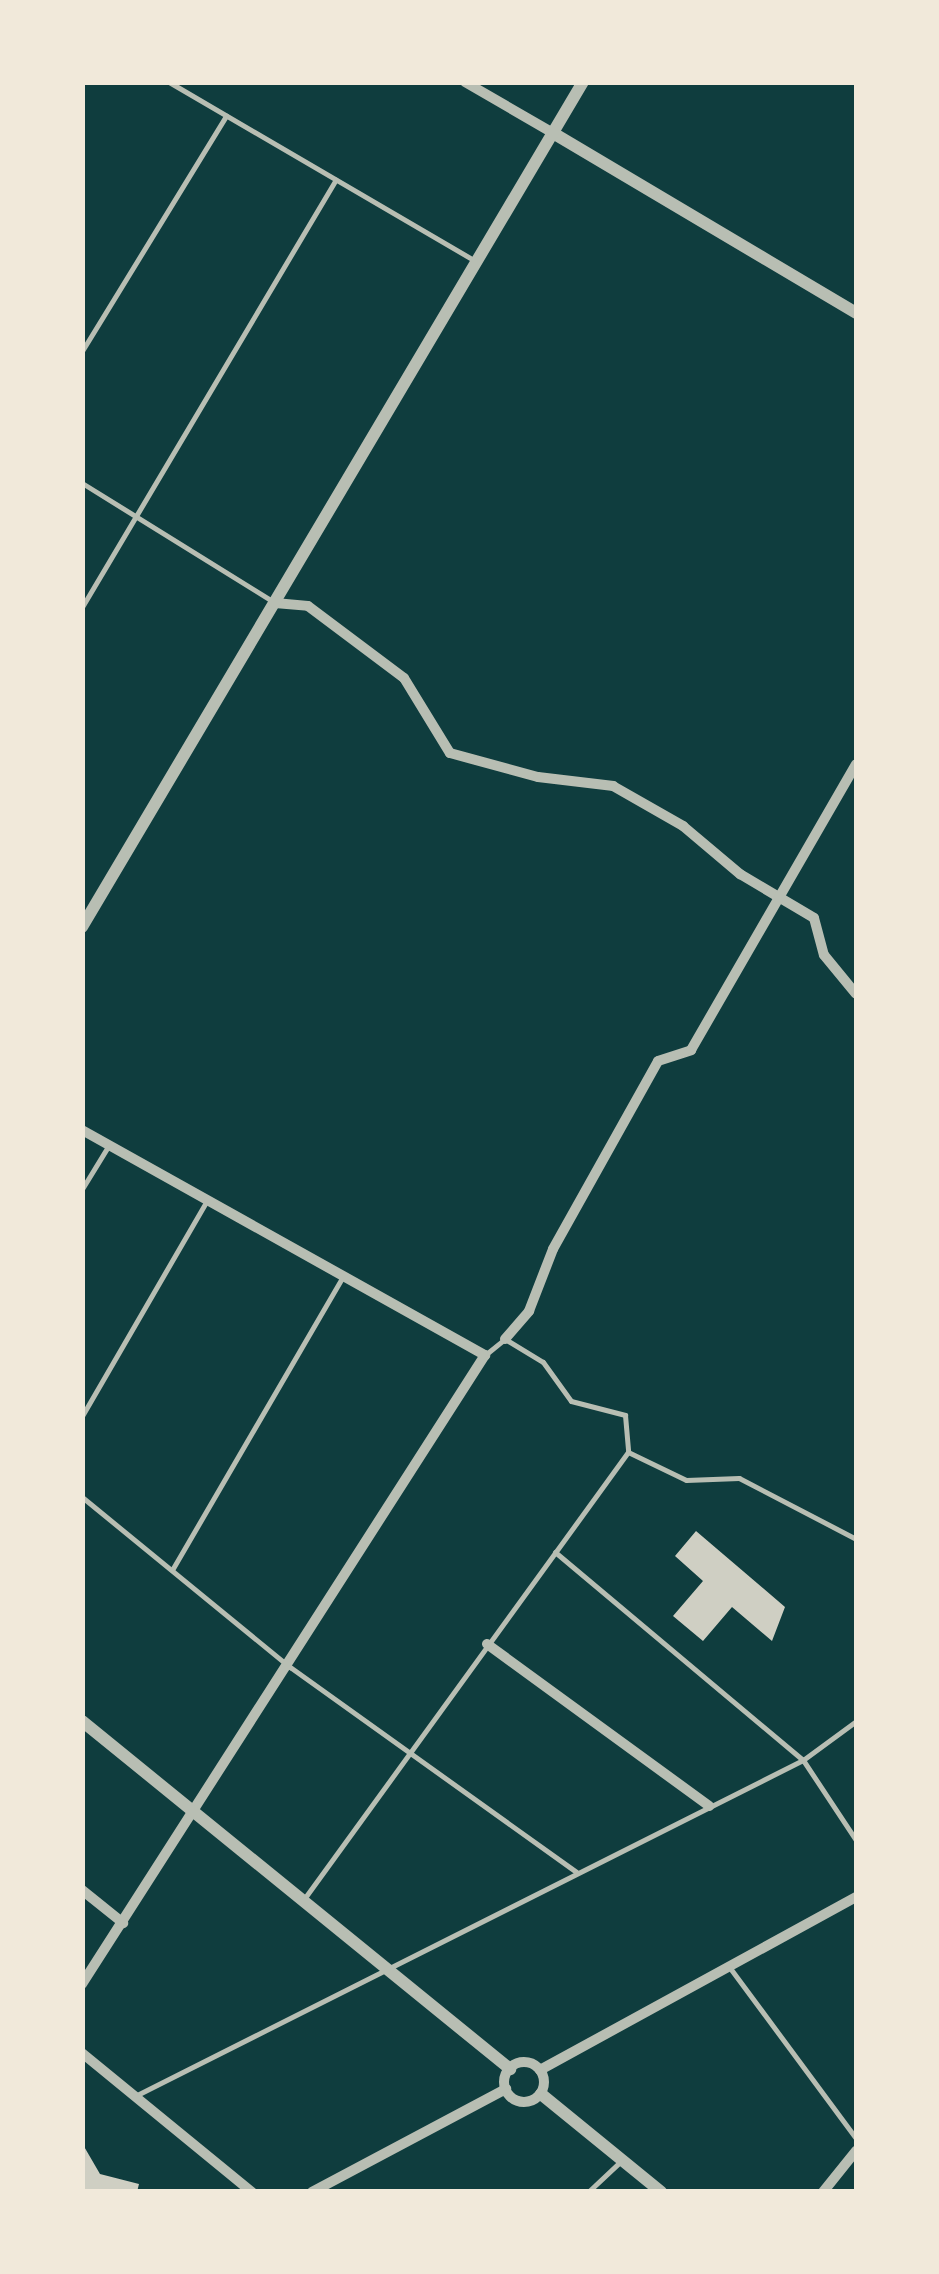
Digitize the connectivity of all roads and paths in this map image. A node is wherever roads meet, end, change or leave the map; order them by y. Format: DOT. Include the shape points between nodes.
graph roads {
  1 [pos="169,82"];
  2 [pos="465,82"];
  3 [pos="583,82"];
  4 [pos="226,116"];
  5 [pos="553,133"];
  6 [pos="336,180"];
  7 [pos="476,262"];
  8 [pos="856,313"];
  9 [pos="82,351"];
  10 [pos="82,483"];
  11 [pos="136,516"];
  12 [pos="274,602"];
  13 [pos="82,607"];
  14 [pos="856,764"];
  15 [pos="780,896"];
  16 [pos="82,927"];
  17 [pos="856,994"];
  18 [pos="82,1130"];
  19 [pos="109,1145"];
  20 [pos="82,1189"];
  21 [pos="207,1200"];
  22 [pos="344,1276"];
  23 [pos="505,1340"];
  24 [pos="485,1355"];
  25 [pos="82,1416"];
  26 [pos="628,1452"];
  27 [pos="82,1497"];
  28 [pos="856,1539"];
  29 [pos="555,1552"];
  30 [pos="172,1570"];
  31 [pos="487,1644"];
  32 [pos="290,1666"];
  33 [pos="856,1721"];
  34 [pos="82,1722"];
  35 [pos="408,1752"];
  36 [pos="802,1760"];
  37 [pos="709,1806"];
  38 [pos="195,1813"];
  39 [pos="856,1840"];
  40 [pos="576,1872"];
  41 [pos="82,1890"];
  42 [pos="856,1898"];
  43 [pos="302,1900"];
  44 [pos="123,1923"];
  45 [pos="728,1966"];
  46 [pos="384,1967"];
  47 [pos="82,1984"];
  48 [pos="82,2052"];
  49 [pos="510,2069"];
  50 [pos="540,2070"];
  51 [pos="506,2089"];
  52 [pos="541,2094"];
  53 [pos="136,2096"];
  54 [pos="856,2138"];
  55 [pos="856,2151"];
  56 [pos="622,2160"];
  57 [pos="252,2192"];
  58 [pos="312,2192"];
  59 [pos="588,2192"];
  60 [pos="661,2192"];
  61 [pos="824,2192"];
  1 -- 4 [label="lane"];
  2 -- 5 [label="street"];
  3 -- 5 [label="street"];
  4 -- 6 [label="lane"];
  4 -- 9 [label="lane"];
  5 -- 7 [label="street"];
  5 -- 8 [label="street"];
  6 -- 7 [label="lane"];
  6 -- 11 [label="lane"];
  7 -- 12 [label="street"];
  10 -- 11 [label="lane"];
  11 -- 12 [label="lane"];
  11 -- 13 [label="lane"];
  12 -- 15 [label="street" via="308,606 404,678 450,753 538,776 613,786"];
  12 -- 16 [label="street"];
  14 -- 15 [label="street"];
  15 -- 17 [label="street" via="814,918 824,955"];
  15 -- 23 [label="street" via="690,1050 658,1061 553,1250 529,1312"];
  18 -- 19 [label="street"];
  19 -- 20 [label="lane"];
  19 -- 21 [label="street"];
  21 -- 22 [label="street"];
  21 -- 25 [label="lane"];
  22 -- 24 [label="street"];
  22 -- 30 [label="lane"];
  23 -- 24 [label="lane"];
  23 -- 26 [label="lane" via="543,1362 571,1401 625,1415"];
  24 -- 32 [label="street"];
  26 -- 28 [label="lane" via="686,1480 739,1478"];
  26 -- 29 [label="lane"];
  27 -- 30 [label="lane"];
  29 -- 31 [label="lane"];
  29 -- 36 [label="lane"];
  30 -- 32 [label="lane"];
  31 -- 35 [label="lane"];
  31 -- 37 [label="street"];
  32 -- 35 [label="lane"];
  32 -- 38 [label="street"];
  33 -- 36 [label="lane"];
  34 -- 38 [label="street"];
  35 -- 40 [label="lane"];
  35 -- 43 [label="lane"];
  36 -- 37 [label="lane"];
  36 -- 39 [label="lane"];
  37 -- 40 [label="lane"];
  38 -- 43 [label="street"];
  38 -- 44 [label="street"];
  40 -- 46 [label="lane"];
  41 -- 44 [label="street"];
  42 -- 45 [label="street"];
  43 -- 46 [label="street"];
  44 -- 47 [label="street"];
  45 -- 50 [label="street"];
  45 -- 54 [label="lane"];
  46 -- 49 [label="street"];
  46 -- 53 [label="lane"];
  48 -- 53 [label="street"];
  49 -- 50 [label="street" via="524,2062"];
  49 -- 51 [label="street"];
  50 -- 52 [label="street"];
  51 -- 52 [label="street" via="522,2102"];
  51 -- 58 [label="street"];
  52 -- 56 [label="street"];
  53 -- 57 [label="street"];
  55 -- 61 [label="street"];
  56 -- 59 [label="lane"];
  56 -- 60 [label="street"];
}
